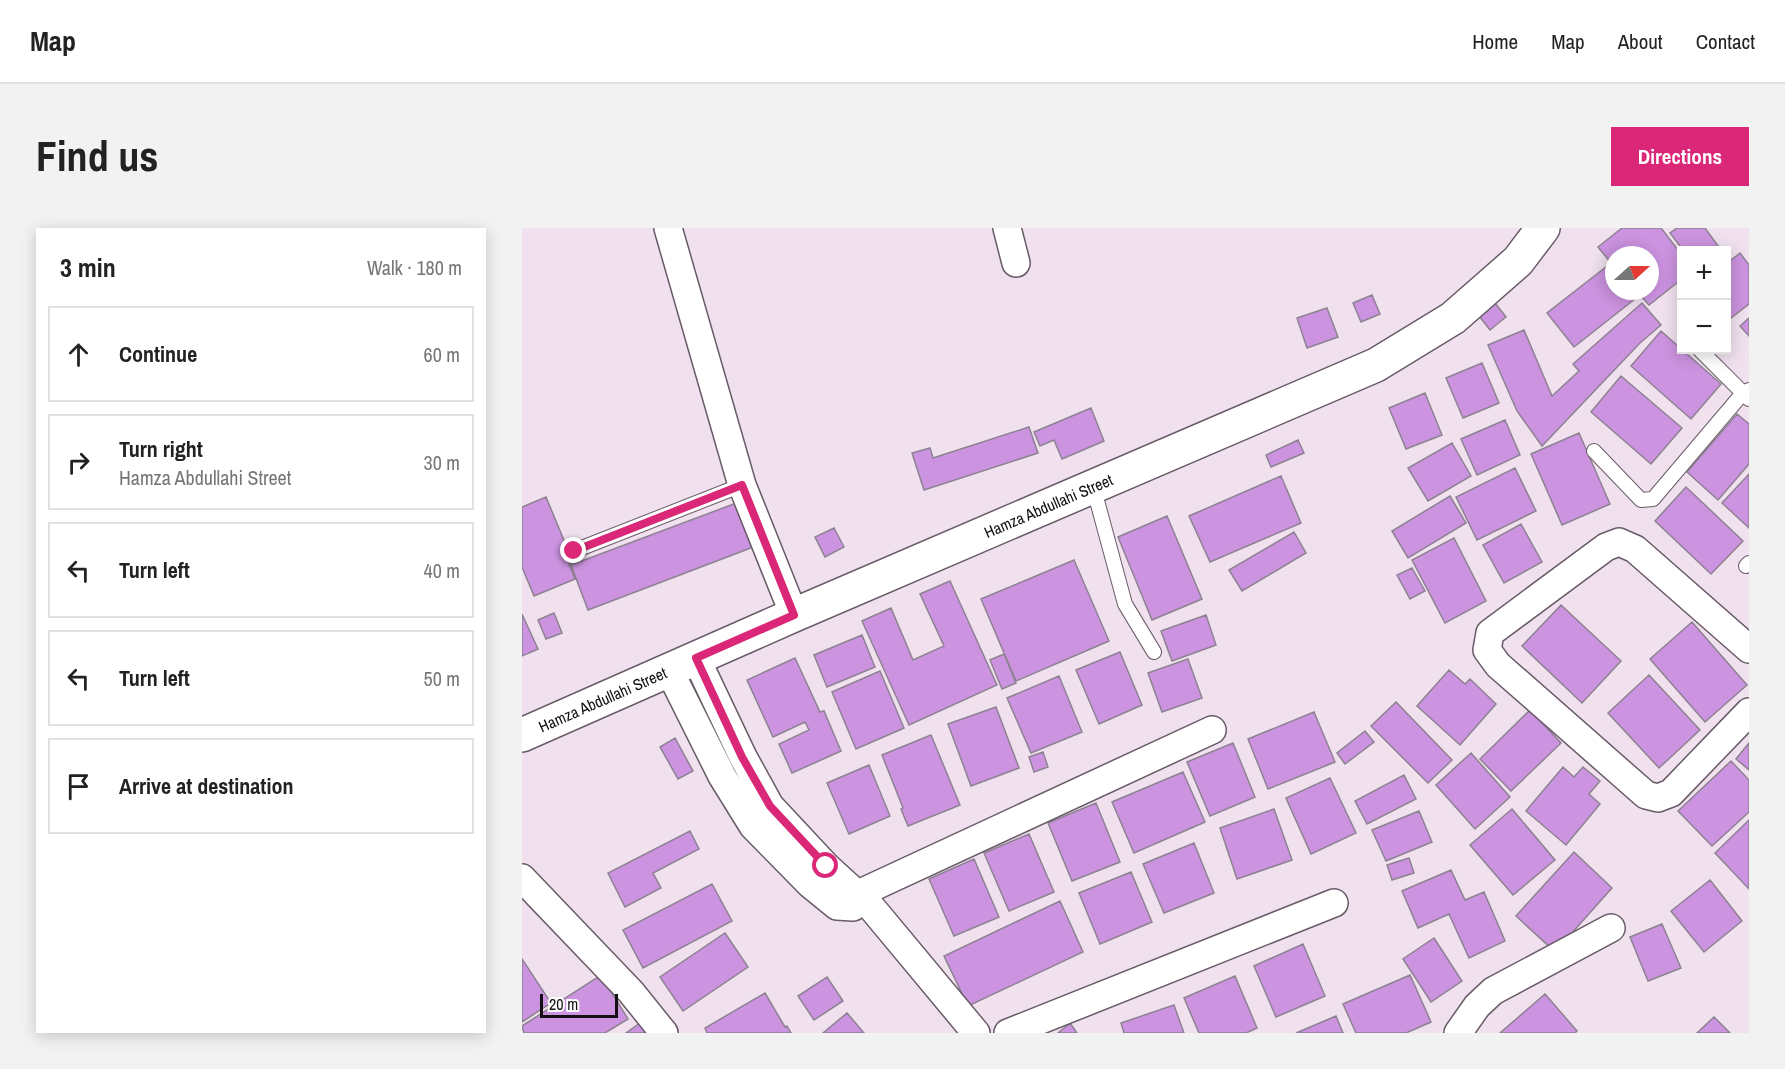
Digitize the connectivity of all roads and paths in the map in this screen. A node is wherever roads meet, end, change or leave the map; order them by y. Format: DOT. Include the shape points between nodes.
graph roads {
  1 [pos="668,228"];
  2 [pos="1007,228"];
  3 [pos="1543,228"];
  4 [pos="1016,263"];
  5 [pos="1704,354"];
  6 [pos="1747,394"];
  7 [pos="1594,452"];
  8 [pos="742,485"];
  9 [pos="1093,486"];
  10 [pos="574,551"];
  11 [pos="794,615"];
  12 [pos="1749,650"];
  13 [pos="1154,652"];
  14 [pos="682,664"];
  15 [pos="1749,712"];
  16 [pos="1212,730"];
  17 [pos="522,735"];
  18 [pos="522,878"];
  19 [pos="855,903"];
  20 [pos="1334,903"];
  21 [pos="1611,928"];
  22 [pos="664,1033"];
  23 [pos="976,1033"];
  24 [pos="1008,1033"];
  25 [pos="1458,1033"];
  1 -- 8 [label="street"];
  2 -- 4 [label="street"];
  3 -- 9 [label="street, Hamza Abdullahi Street" via="1518,261 1452,318 1376,365"];
  5 -- 6 [label="lane"];
  6 -- 7 [label="lane" via="1653,500 1641,500"];
  8 -- 10 [label="lane"];
  8 -- 11 [label="street"];
  9 -- 11 [label="street, Hamza Abdullahi Street"];
  9 -- 13 [label="lane" via="1125,604"];
  11 -- 14 [label="street, Hamza Abdullahi Street"];
  12 -- 15 [label="street" via="1635,549 1619,542 1605,547 1490,633 1487,650 1498,665 1646,795 1658,798 1671,793"];
  14 -- 17 [label="street, Hamza Abdullahi Street"];
  14 -- 19 [label="street" via="770,806"];
  16 -- 19 [label="street"];
  18 -- 22 [label="street" via="631,992"];
  19 -- 23 [label="street"];
  20 -- 24 [label="street"];
  21 -- 25 [label="street" via="1493,991"];
}
